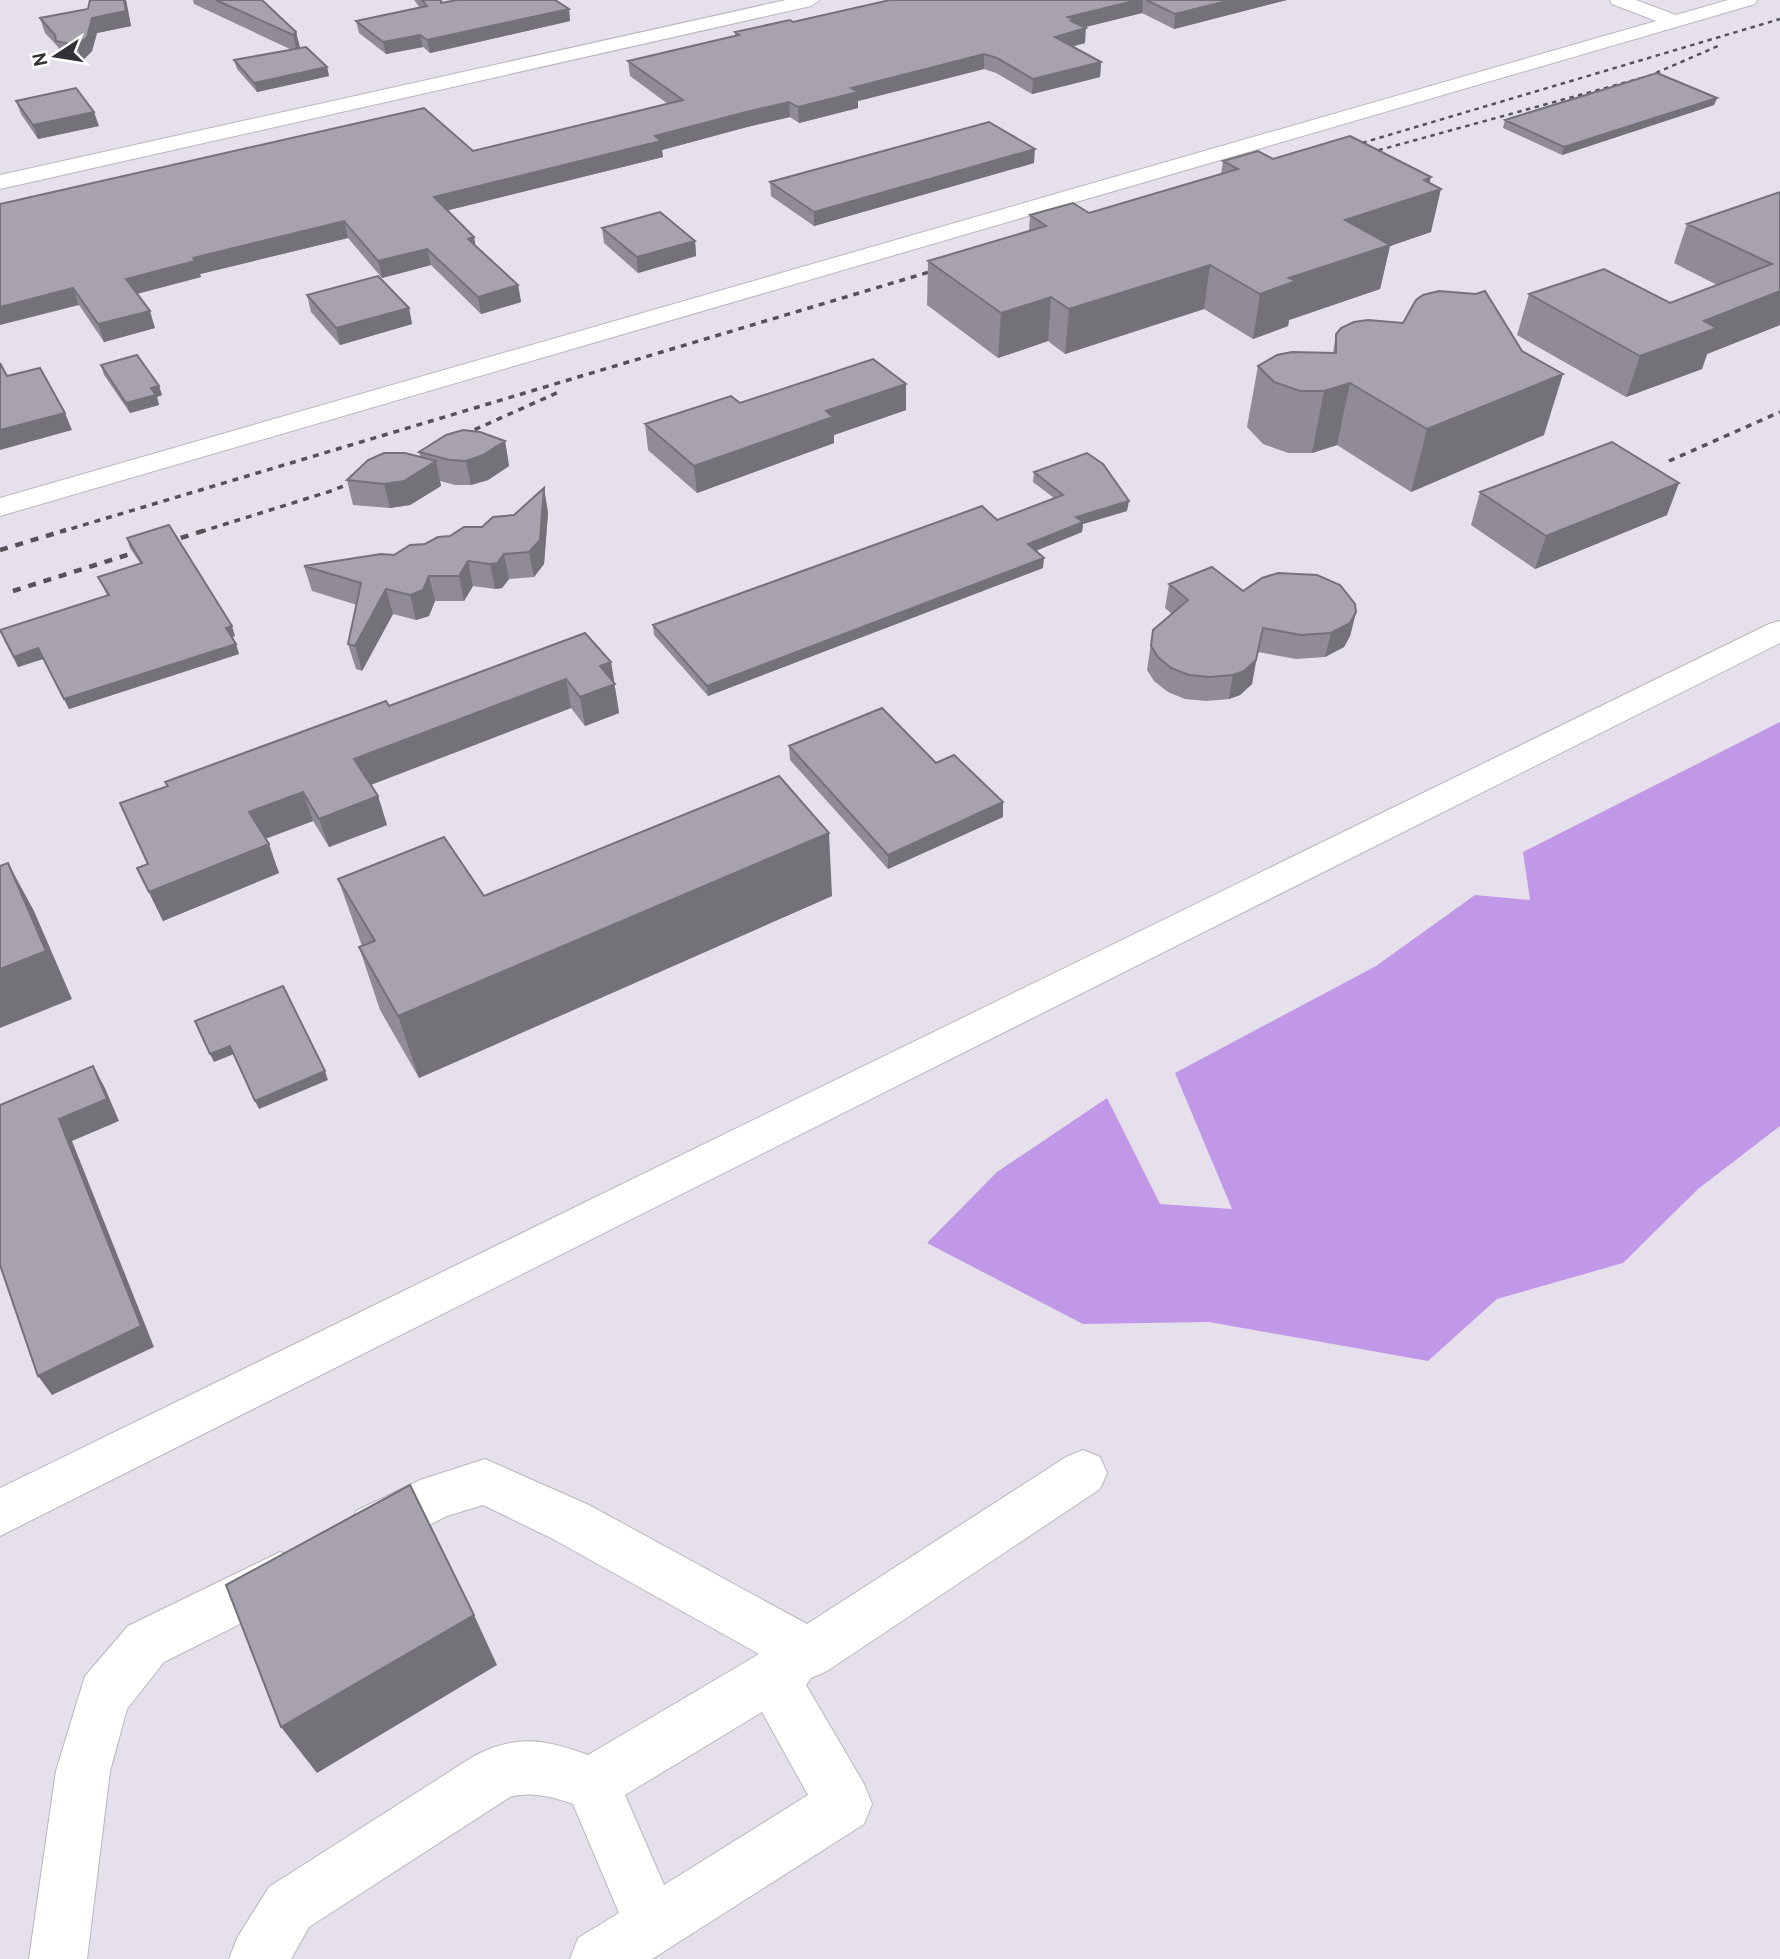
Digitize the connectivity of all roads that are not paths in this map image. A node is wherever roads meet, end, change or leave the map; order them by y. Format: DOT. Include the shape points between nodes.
graph roads {
  1 [pos="811,0"];
  2 [pos="1619,0"];
  3 [pos="1748,0"];
  4 [pos="1674,21"];
  5 [pos="0,182"];
  6 [pos="0,507"];
  7 [pos="1780,631"];
  8 [pos="1083,1473"];
  9 [pos="0,1513"];
  10 [pos="790,1665"];
  11 [pos="592,1784"];
  12 [pos="652,1924"];
  13 [pos="58,1959"];
  14 [pos="258,1959"];
  15 [pos="599,1959"];
  1 -- 5 [label="street"];
  2 -- 4 [label="street"];
  3 -- 4 [label="street"];
  4 -- 6 [label="street"];
  7 -- 9 [label="street"];
  8 -- 10 [label="street"];
  10 -- 11 [label="street"];
  10 -- 12 [label="street" via="844,1804"];
  10 -- 13 [label="street" via="570,1522 485,1482 437,1496 146,1644 104,1695 83,1771"];
  11 -- 12 [label="street"];
  11 -- 14 [label="street" via="527,1767 503,1770 289,1907"];
  12 -- 15 [label="street"];
}
